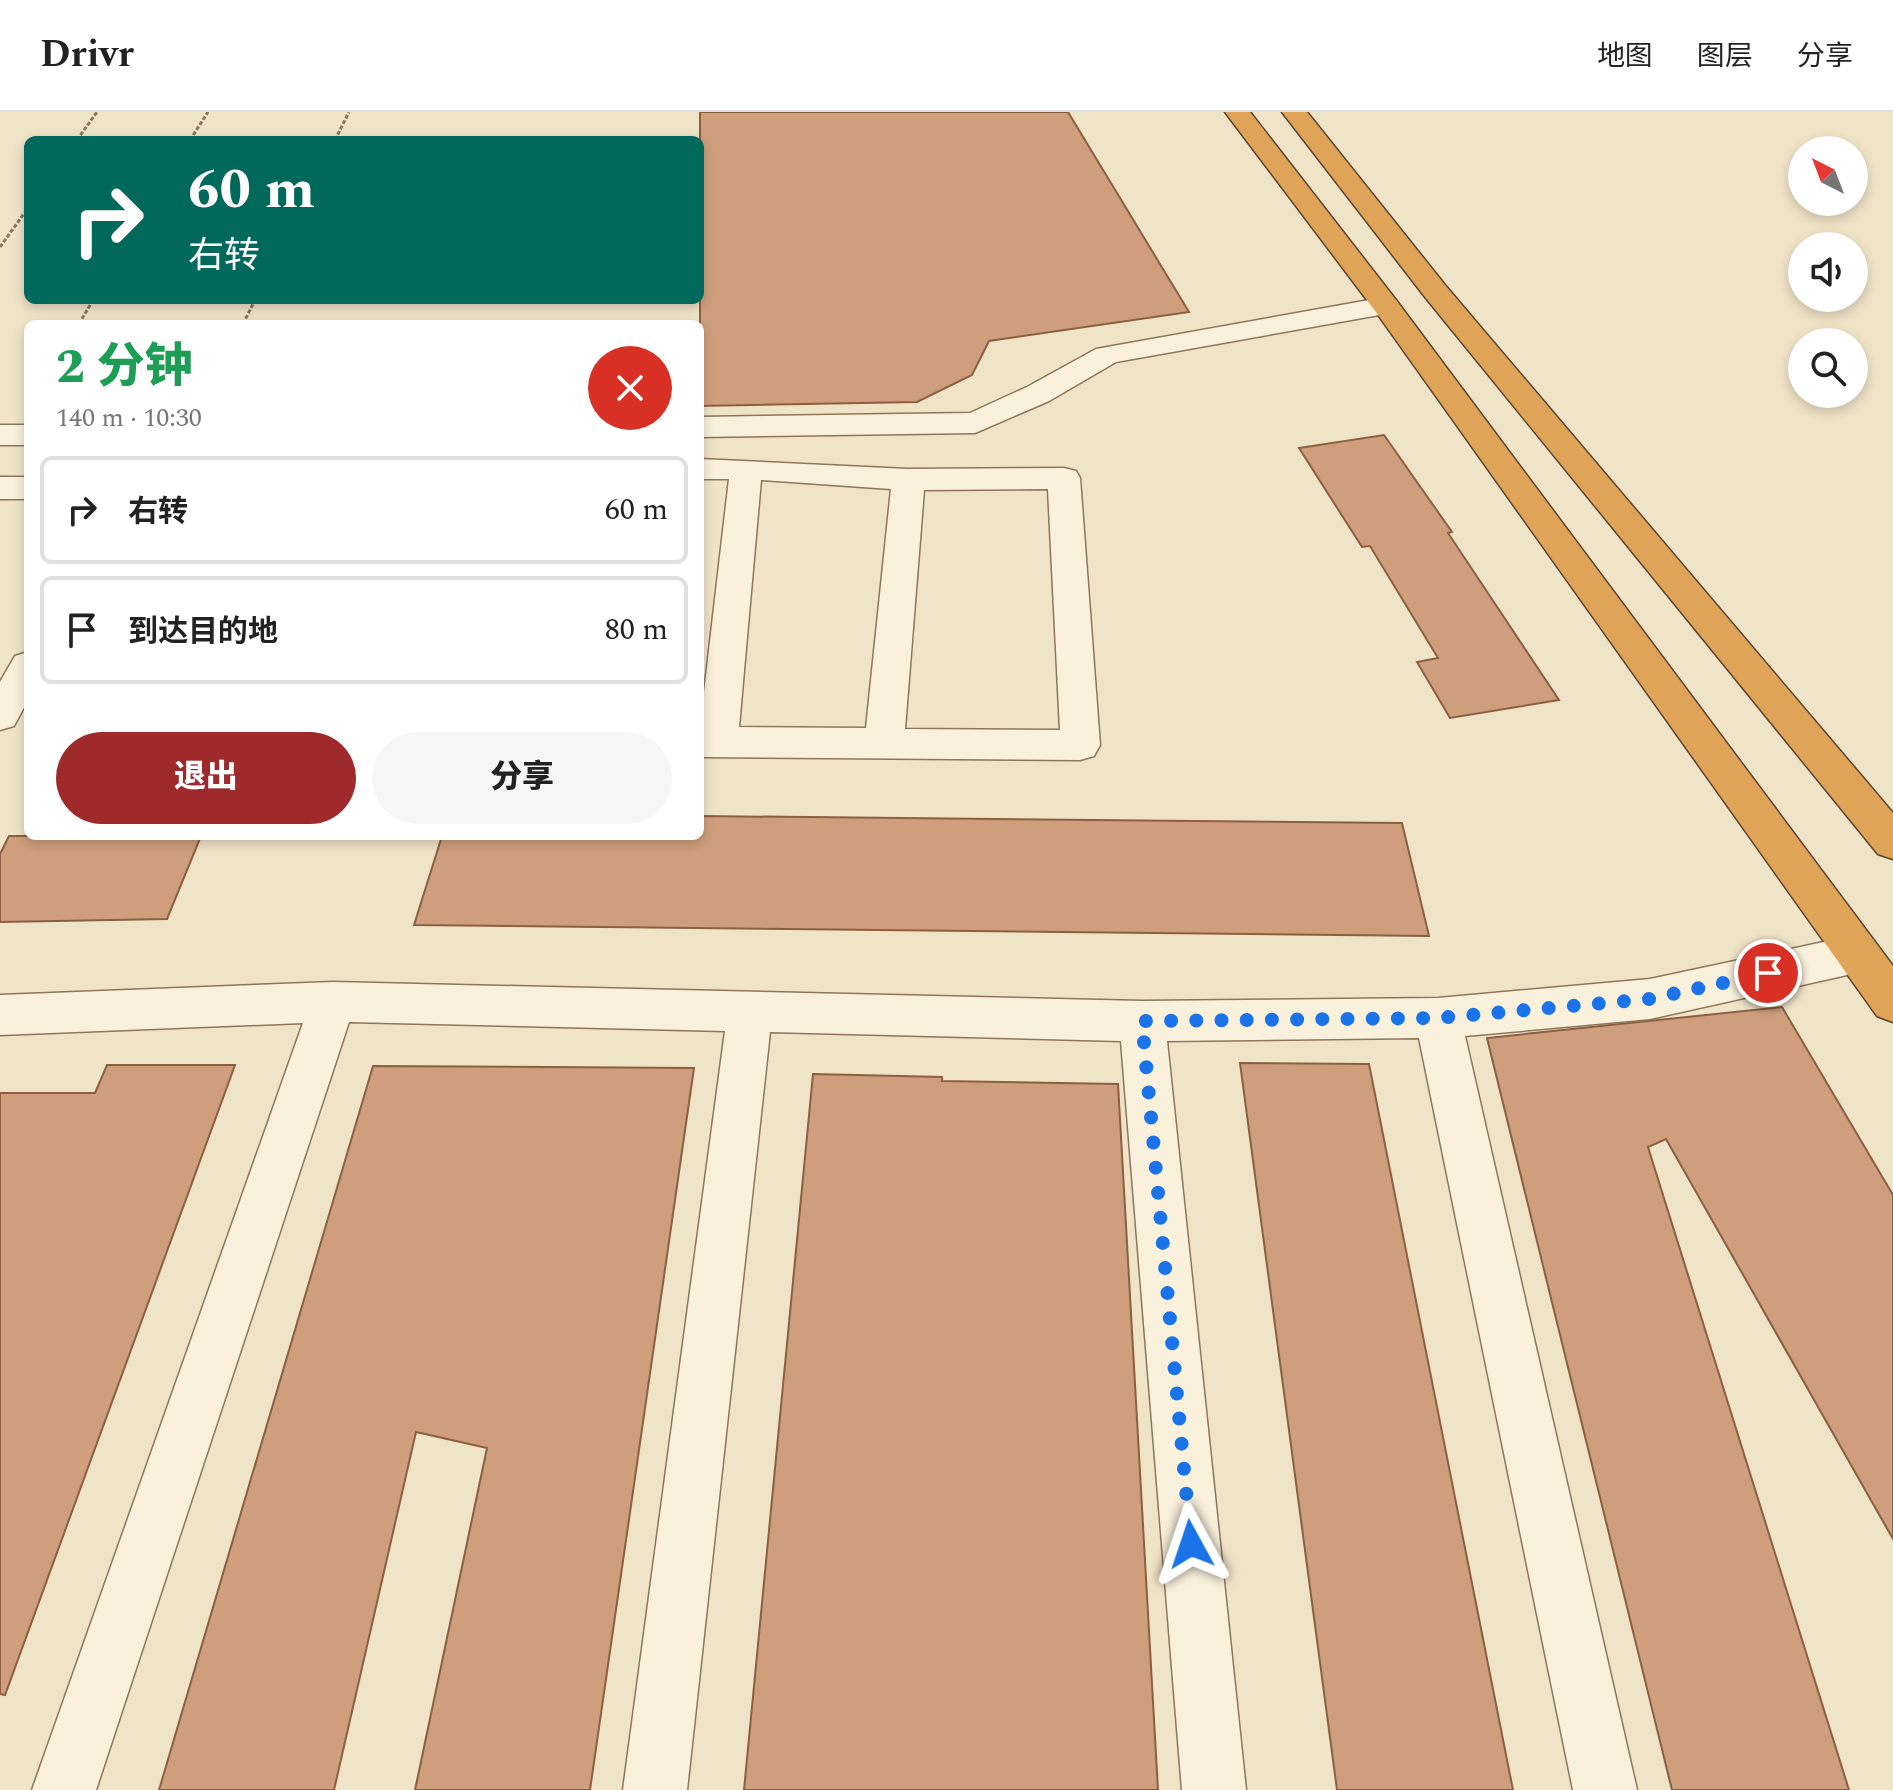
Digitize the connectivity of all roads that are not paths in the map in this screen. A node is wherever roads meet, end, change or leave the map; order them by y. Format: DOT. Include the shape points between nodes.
graph roads {
  1 [pos="1237,112"];
  2 [pos="1294,112"];
  3 [pos="1386,306"];
  4 [pos="704,427"];
  5 [pos="0,435"];
  6 [pos="24,435"];
  7 [pos="704,469"];
  8 [pos="746,469"];
  9 [pos="908,480"];
  10 [pos="0,488"];
  11 [pos="24,488"];
  12 [pos="24,673"];
  13 [pos="0,716"];
  14 [pos="709,742"];
  15 [pos="884,744"];
  16 [pos="1893,842"];
  17 [pos="1856,954"];
  18 [pos="333,1002"];
  19 [pos="1893,1002"];
  20 [pos="750,1011"];
  21 [pos="0,1015"];
  22 [pos="1438,1018"];
  23 [pos="1142,1021"];
  24 [pos="64,1790"];
  25 [pos="655,1790"];
  26 [pos="1214,1790"];
  27 [pos="1605,1790"];
  1 -- 3 [label="highway"];
  2 -- 16 [label="highway" via="1435,291"];
  3 -- 4 [label="street" via="1107,355 975,423"];
  3 -- 17 [label="highway"];
  5 -- 6 [label="street"];
  7 -- 8 [label="street"];
  8 -- 9 [label="street"];
  8 -- 14 [label="street"];
  9 -- 15 [label="street"];
  9 -- 15 [label="street" via="1064,478 1080,745"];
  10 -- 11 [label="street"];
  12 -- 13 [label="street"];
  14 -- 15 [label="street"];
  17 -- 19 [label="highway"];
  17 -- 22 [label="street" via="1650,999"];
  18 -- 20 [label="street"];
  18 -- 21 [label="street"];
  18 -- 24 [label="street"];
  20 -- 23 [label="street"];
  20 -- 25 [label="street"];
  22 -- 23 [label="street"];
  22 -- 27 [label="street"];
  23 -- 26 [label="street"];
}
